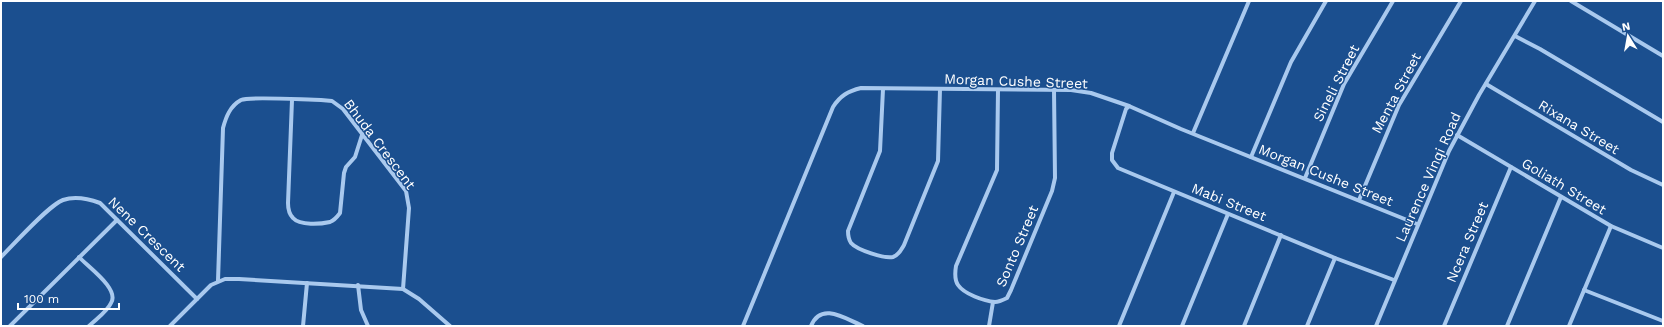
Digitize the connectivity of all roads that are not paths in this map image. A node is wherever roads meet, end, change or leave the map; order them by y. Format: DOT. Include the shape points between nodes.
graph roads {
  1 [pos="1249,1"];
  2 [pos="1326,1"];
  3 [pos="1394,1"];
  4 [pos="1461,1"];
  5 [pos="1535,1"];
  6 [pos="1571,1"];
  7 [pos="1515,36"];
  8 [pos="1663,56"];
  9 [pos="1486,84"];
  10 [pos="883,89"];
  11 [pos="940,89"];
  12 [pos="998,90"];
  13 [pos="1054,90"];
  14 [pos="292,100"];
  15 [pos="1129,106"];
  16 [pos="1663,122"];
  17 [pos="1194,133"];
  18 [pos="362,135"];
  19 [pos="1457,135"];
  20 [pos="1251,156"];
  21 [pos="1511,167"];
  22 [pos="1305,178"];
  23 [pos="1663,185"];
  24 [pos="1174,192"];
  25 [pos="1561,197"];
  26 [pos="1359,200"];
  27 [pos="1228,214"];
  28 [pos="117,220"];
  29 [pos="1417,224"];
  30 [pos="1611,226"];
  31 [pos="1282,235"];
  32 [pos="1663,248"];
  33 [pos="1,257"];
  34 [pos="79,258"];
  35 [pos="1335,258"];
  36 [pos="1394,280"];
  37 [pos="218,282"];
  38 [pos="306,283"];
  39 [pos="358,285"];
  40 [pos="403,289"];
  41 [pos="1584,290"];
  42 [pos="197,299"];
  43 [pos="993,302"];
  44 [pos="1663,322"];
  45 [pos="10,326"];
  46 [pos="89,326"];
  47 [pos="170,326"];
  48 [pos="304,326"];
  49 [pos="368,326"];
  50 [pos="450,326"];
  51 [pos="743,326"];
  52 [pos="811,326"];
  53 [pos="863,326"];
  54 [pos="989,326"];
  55 [pos="1119,326"];
  56 [pos="1182,326"];
  57 [pos="1244,326"];
  58 [pos="1307,326"];
  59 [pos="1376,326"];
  60 [pos="1444,326"];
  61 [pos="1507,326"];
  62 [pos="1569,326"];
  1 -- 17 [label="street"];
  2 -- 20 [label="street" via="1291,62"];
  3 -- 22 [label="street, Sineli Street" via="1344,84"];
  4 -- 26 [label="street, Menta Street" via="1401,101"];
  5 -- 7 [label="street, Laurence Vinqi Road"];
  6 -- 8 [label="street"];
  7 -- 9 [label="street, Laurence Vinqi Road"];
  7 -- 16 [label="street"];
  9 -- 19 [label="street, Laurence Vinqi Road"];
  9 -- 23 [label="street, Rixana Street" via="1620,164"];
  10 -- 11 [label="street, Morgan Cushe Street"];
  10 -- 11 [label="street" via="880,151 848,231 851,243 858,248 888,258 898,254 904,245 938,160"];
  10 -- 51 [label="street, Morgan Cushe Street" via="854,90 836,102"];
  11 -- 12 [label="street, Morgan Cushe Street"];
  12 -- 13 [label="street, Morgan Cushe Street"];
  12 -- 43 [label="street, Sonto Street" via="997,170 955,273 958,285 964,290"];
  13 -- 15 [label="street, Morgan Cushe Street" via="1092,93"];
  13 -- 43 [label="street, Sonto Street" via="1055,166 1052,191 1011,290 1006,298"];
  14 -- 18 [label="street, Bhuda Crescent" via="321,100 337,104"];
  14 -- 18 [label="street" via="288,203 293,219 303,223 320,223 331,222 337,218 340,214 346,167 355,157"];
  14 -- 37 [label="street, Bhuda Crescent" via="247,98 235,104 226,116 223,128"];
  15 -- 17 [label="street, Morgan Cushe Street"];
  15 -- 24 [label="street, Mabi Street" via="1112,149 1113,163 1118,168"];
  17 -- 20 [label="street, Morgan Cushe Street"];
  18 -- 40 [label="street, Bhuda Crescent" via="408,198"];
  19 -- 21 [label="street, Goliath Street"];
  19 -- 29 [label="street, Laurence Vinqi Road"];
  20 -- 22 [label="street, Morgan Cushe Street"];
  21 -- 25 [label="street, Goliath Street"];
  21 -- 60 [label="street, Ncera Street"];
  22 -- 26 [label="street, Morgan Cushe Street"];
  24 -- 27 [label="street, Mabi Street"];
  24 -- 55 [label="street"];
  25 -- 30 [label="street, Goliath Street"];
  25 -- 61 [label="street"];
  26 -- 29 [label="street, Morgan Cushe Street"];
  27 -- 31 [label="street, Mabi Street"];
  27 -- 56 [label="street"];
  28 -- 33 [label="street, Nene Crescent" via="96,201 82,198 65,200 54,205"];
  28 -- 34 [label="street"];
  28 -- 42 [label="street, Nene Crescent"];
  29 -- 36 [label="street, Laurence Vinqi Road"];
  30 -- 32 [label="street, Goliath Street"];
  30 -- 41 [label="street"];
  31 -- 35 [label="street, Mabi Street"];
  31 -- 57 [label="street"];
  34 -- 45 [label="street"];
  34 -- 46 [label="street" via="110,287 113,296 111,305"];
  35 -- 36 [label="street, Mabi Street"];
  35 -- 58 [label="street"];
  36 -- 59 [label="street, Laurence Vinqi Road"];
  37 -- 38 [label="street" via="225,279 240,279"];
  37 -- 42 [label="street" via="211,285"];
  38 -- 39 [label="street"];
  38 -- 48 [label="street"];
  39 -- 40 [label="street"];
  39 -- 49 [label="street" via="361,310"];
  40 -- 50 [label="street" via="419,299"];
  41 -- 44 [label="street"];
  41 -- 62 [label="street"];
  42 -- 47 [label="street"];
  43 -- 54 [label="street"];
  52 -- 53 [label="street" via="816,317 827,313"];
}
